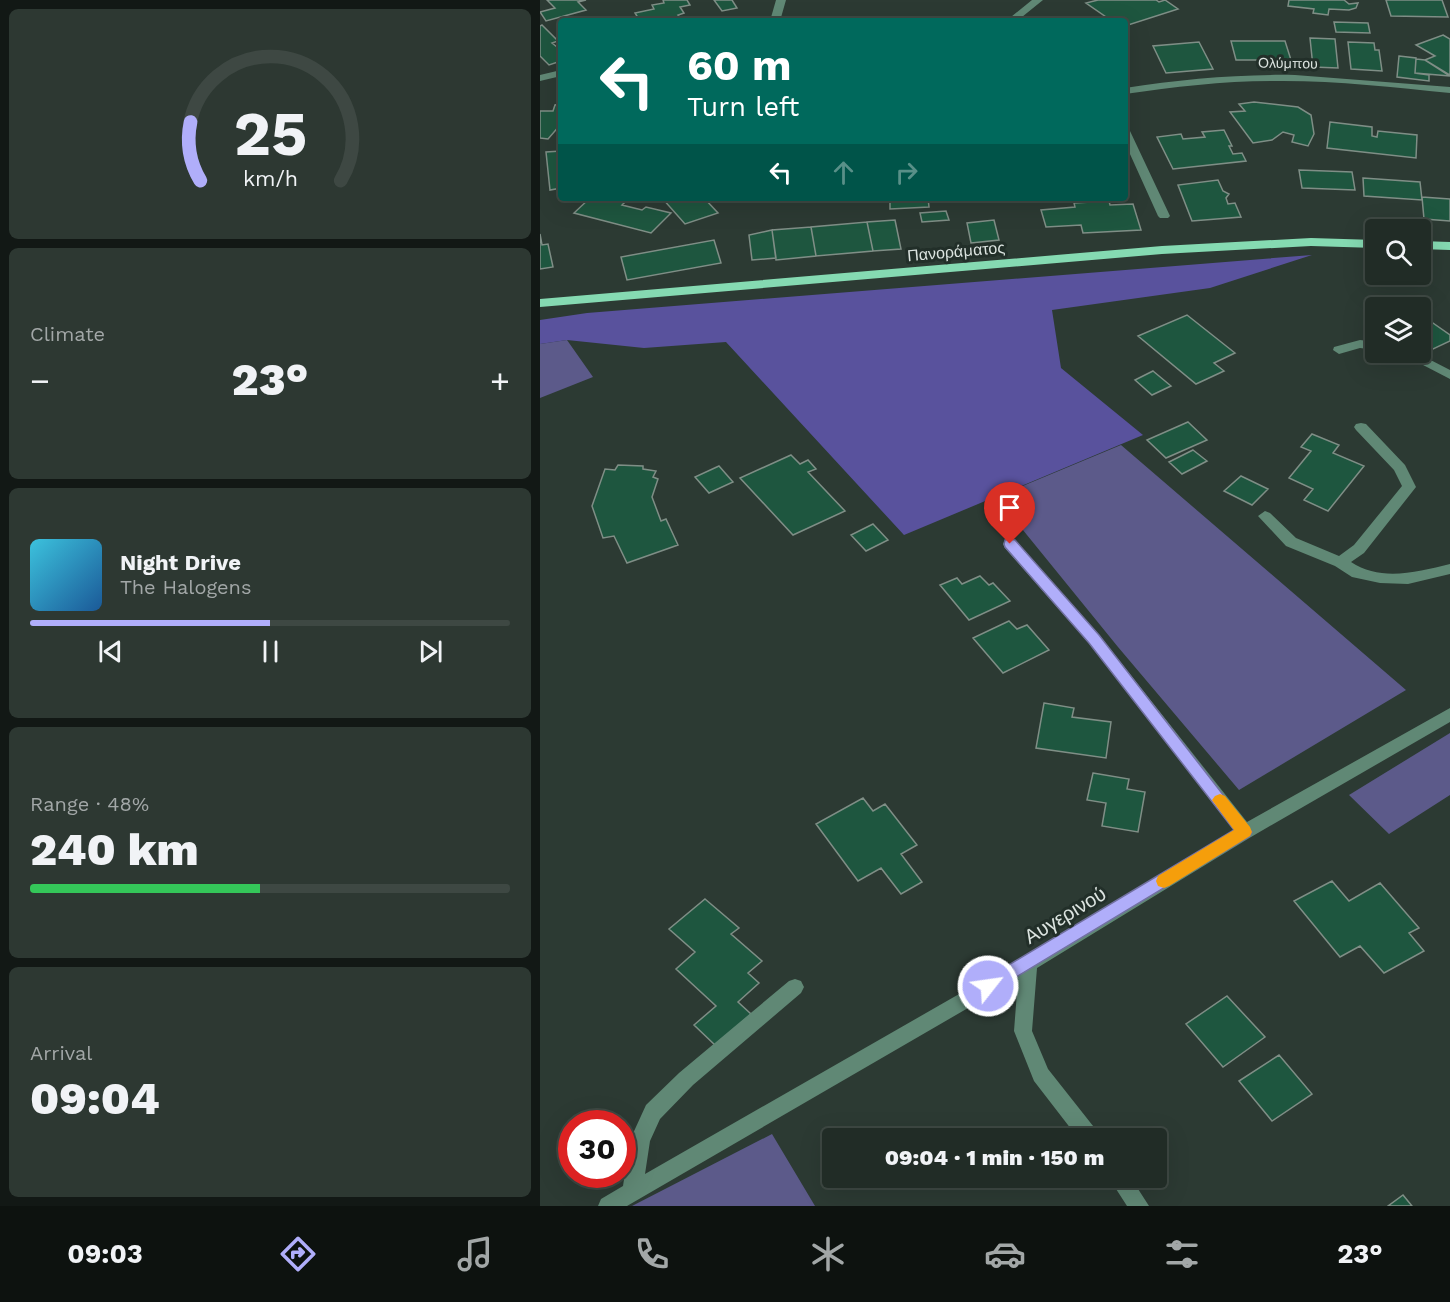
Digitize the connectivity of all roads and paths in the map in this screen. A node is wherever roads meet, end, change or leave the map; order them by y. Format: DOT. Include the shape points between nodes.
graph roads {
  1 [pos="781,0"];
  2 [pos="1038,0"];
  3 [pos="776,18"];
  4 [pos="1015,18"];
  5 [pos="558,74"];
  6 [pos="540,78"];
  7 [pos="1450,90"];
  8 [pos="1128,91"];
  9 [pos="1128,138"];
  10 [pos="1164,216"];
  11 [pos="1365,244"];
  12 [pos="1431,245"];
  13 [pos="1450,246"];
  14 [pos="540,303"];
  15 [pos="1365,345"];
  16 [pos="1339,350"];
  17 [pos="1426,363"];
  18 [pos="1450,375"];
  19 [pos="1361,427"];
  20 [pos="1265,516"];
  21 [pos="1010,544"];
  22 [pos="1340,562"];
  23 [pos="1450,569"];
  24 [pos="1450,714"];
  25 [pos="1245,832"];
  26 [pos="1028,964"];
  27 [pos="795,987"];
  28 [pos="1082,1128"];
  29 [pos="1126,1188"];
  30 [pos="632,1192"];
  31 [pos="608,1206"];
  32 [pos="1139,1206"];
  1 -- 3 [label="street"];
  2 -- 4 [label="street"];
  5 -- 6 [label="street"];
  7 -- 8 [label="street, Ολύμπου" via="1268,77 1192,81"];
  9 -- 10 [label="street"];
  11 -- 14 [label="main road, Πανοράματος" via="1311,242 1162,250"];
  12 -- 13 [label="main road"];
  15 -- 16 [label="street"];
  17 -- 18 [label="street"];
  19 -- 22 [label="street" via="1401,468 1408,487 1359,549"];
  20 -- 22 [label="street" via="1291,542"];
  21 -- 25 [label="street" via="1094,639"];
  22 -- 23 [label="street" via="1357,573 1380,578 1408,579"];
  24 -- 25 [label="street, Αυγερινού"];
  25 -- 26 [label="street, Αυγερινού"];
  26 -- 28 [label="street" via="1023,1031 1041,1075"];
  26 -- 30 [label="street, Αυγερινού"];
  27 -- 30 [label="street" via="653,1112 640,1140"];
  29 -- 32 [label="street"];
  30 -- 31 [label="street, Αυγερινού"];
}
